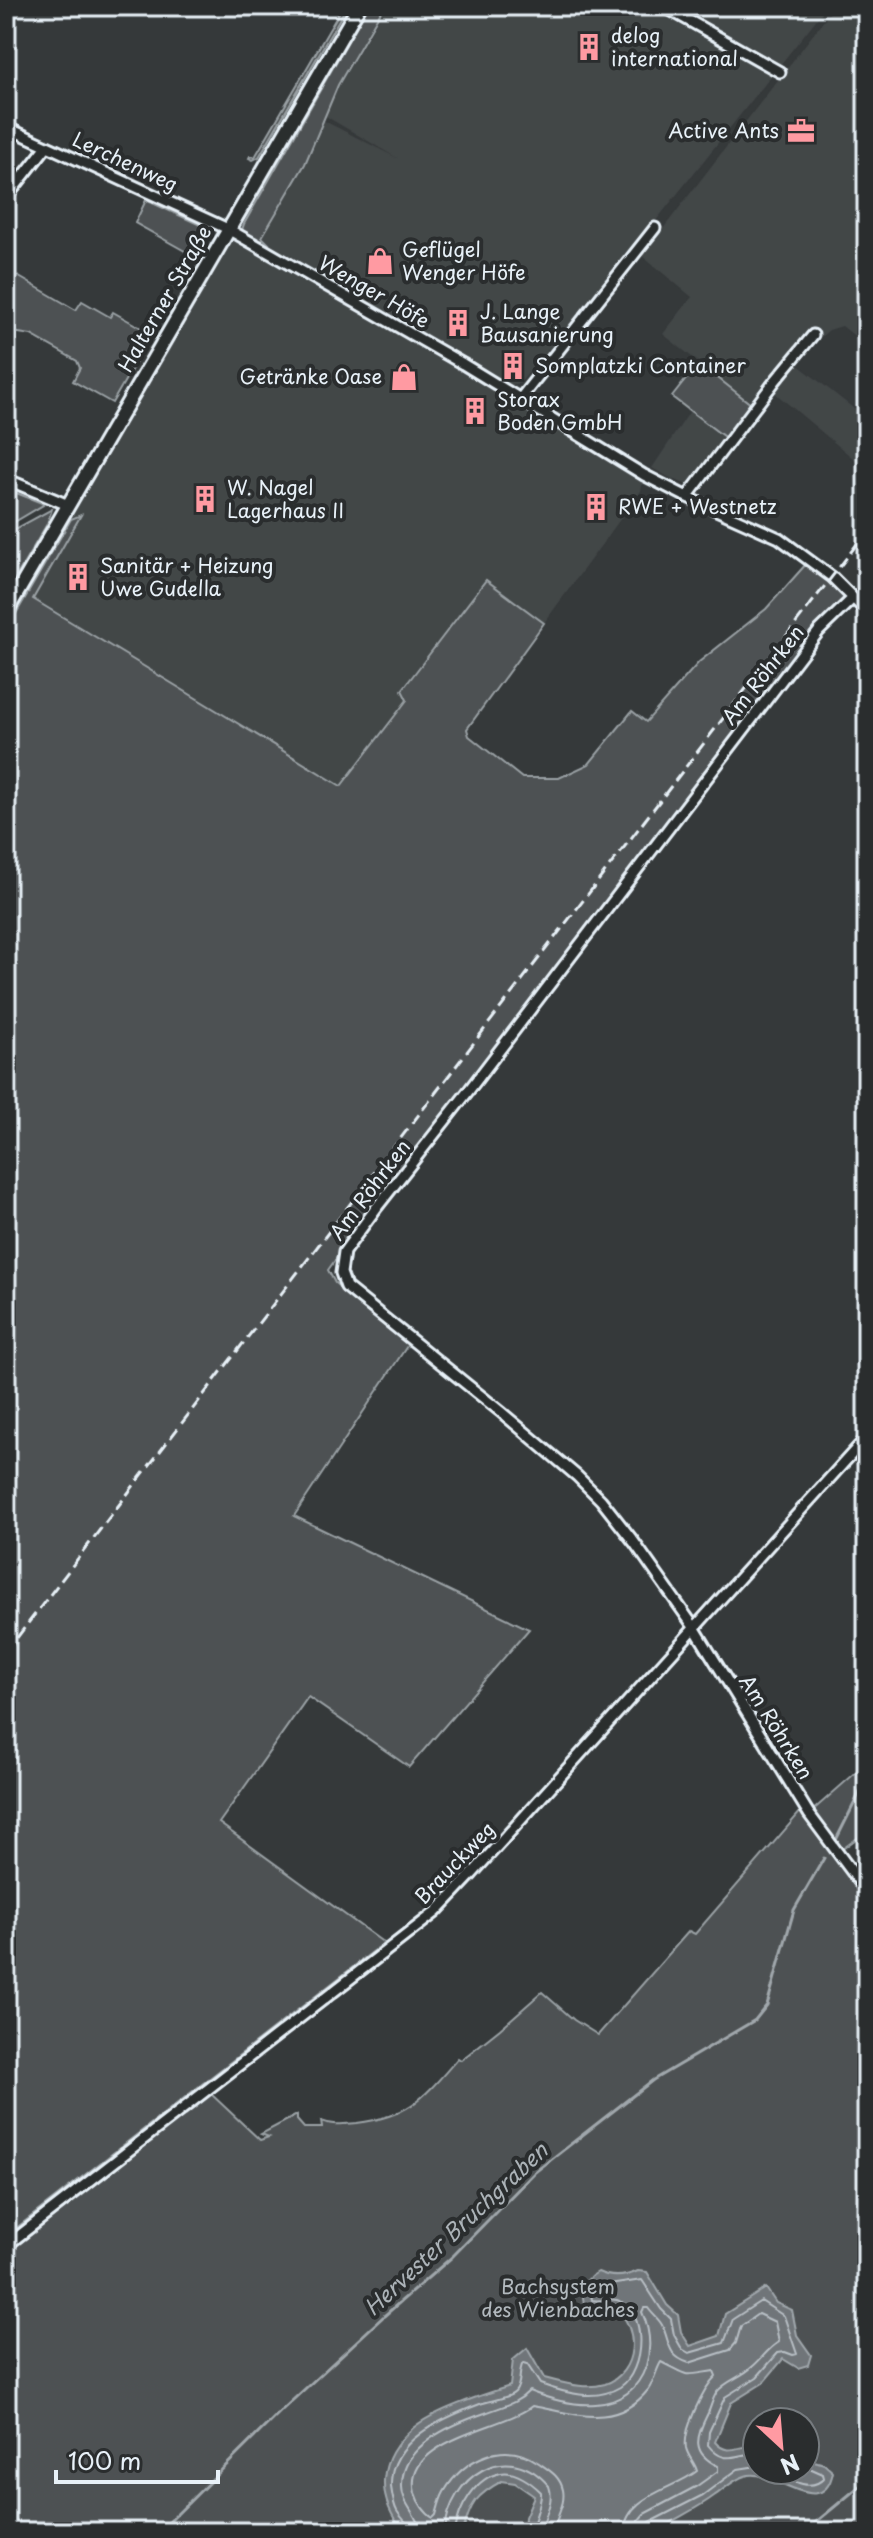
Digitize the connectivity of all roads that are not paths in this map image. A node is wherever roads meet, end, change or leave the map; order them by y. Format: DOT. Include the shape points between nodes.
graph roads {
  1 [pos="359,6"];
  2 [pos="663,6"];
  3 [pos="780,72"];
  4 [pos="6,127"];
  5 [pos="47,146"];
  6 [pos="6,198"];
  7 [pos="655,228"];
  8 [pos="228,229"];
  9 [pos="813,335"];
  10 [pos="520,399"];
  11 [pos="6,479"];
  12 [pos="687,497"];
  13 [pos="68,505"];
  14 [pos="853,598"];
  15 [pos="6,612"];
  16 [pos="867,612"];
  17 [pos="867,1437"];
  18 [pos="694,1627"];
  19 [pos="867,1892"];
  20 [pos="6,2246"];
  1 -- 8 [label="main road, Halterner Straße"];
  2 -- 3 [label="street"];
  4 -- 5 [label="street, Lerchenweg"];
  5 -- 6 [label="street"];
  5 -- 8 [label="street, Lerchenweg"];
  7 -- 10 [label="street"];
  8 -- 10 [label="street, Wenger Höfe"];
  8 -- 13 [label="main road, Halterner Straße"];
  9 -- 12 [label="street"];
  10 -- 12 [label="street, Wenger Höfe"];
  11 -- 13 [label="street"];
  12 -- 14 [label="street, Wenger Höfe" via="779,538"];
  13 -- 15 [label="main road, Halterner Straße"];
  14 -- 16 [label="street, Wenger Höfe"];
  14 -- 18 [label="street, Am Röhrken" via="819,631 677,815 377,1207 340,1264 346,1287 588,1486"];
  17 -- 18 [label="street, Brauckweg"];
  18 -- 19 [label="street, Am Röhrken" via="809,1814"];
  18 -- 20 [label="street, Brauckweg" via="436,1912"];
}
